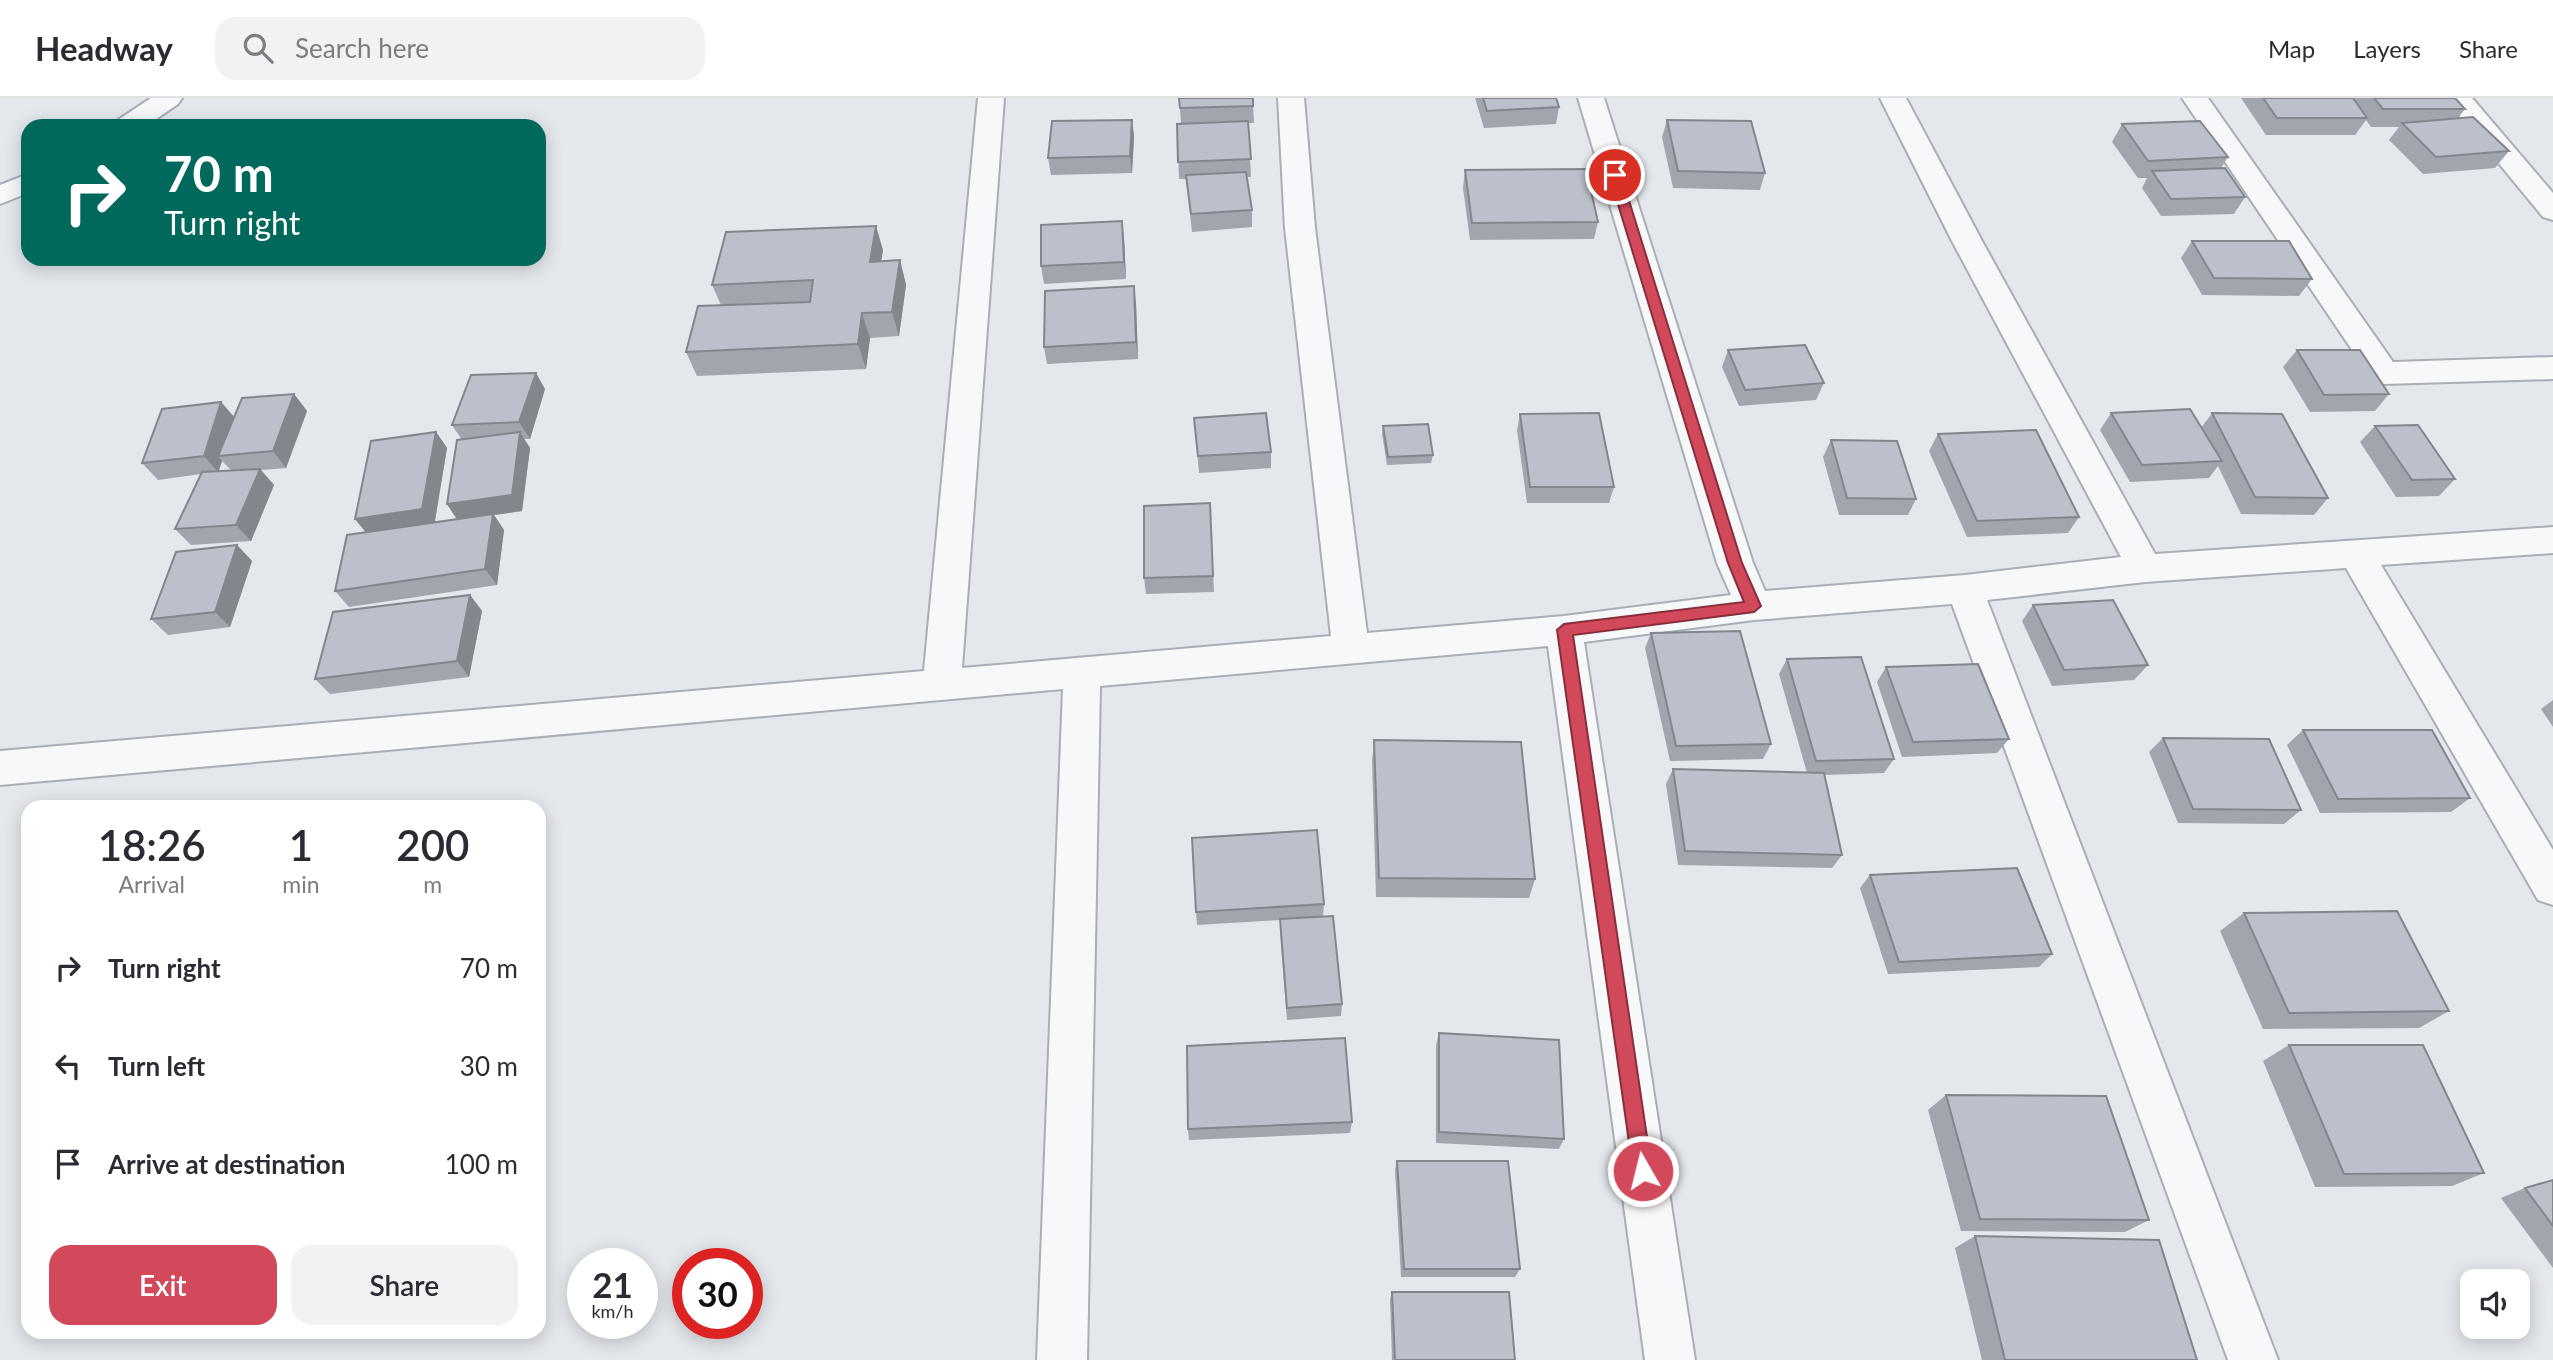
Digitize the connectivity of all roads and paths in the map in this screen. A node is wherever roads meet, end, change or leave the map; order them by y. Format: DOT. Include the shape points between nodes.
graph roads {
  1 [pos="169,98"];
  2 [pos="992,98"];
  3 [pos="1291,98"];
  4 [pos="1591,98"];
  5 [pos="1892,98"];
  6 [pos="2195,98"];
  7 [pos="2458,98"];
  8 [pos="138,119"];
  9 [pos="21,186"];
  10 [pos="0,195"];
  11 [pos="2553,211"];
  12 [pos="2553,369"];
  13 [pos="2553,540"];
  14 [pos="2356,554"];
  15 [pos="2145,568"];
  16 [pos="1965,589"];
  17 [pos="1754,606"];
  18 [pos="1564,630"];
  19 [pos="1351,649"];
  20 [pos="1082,674"];
  21 [pos="942,685"];
  22 [pos="0,768"];
  23 [pos="2553,887"];
  24 [pos="1062,1360"];
  25 [pos="1670,1360"];
  26 [pos="2253,1360"];
  1 -- 8 [label="street"];
  2 -- 21 [label="street"];
  3 -- 19 [label="street" via="1300,228"];
  4 -- 17 [label="street" via="1735,563"];
  5 -- 15 [label="street"];
  6 -- 12 [label="street" via="2384,373"];
  7 -- 11 [label="street"];
  9 -- 10 [label="street"];
  13 -- 14 [label="street"];
  14 -- 15 [label="street"];
  14 -- 23 [label="street"];
  15 -- 16 [label="street"];
  16 -- 17 [label="street"];
  16 -- 26 [label="street"];
  17 -- 18 [label="street"];
  18 -- 19 [label="street"];
  18 -- 25 [label="street"];
  19 -- 20 [label="street"];
  20 -- 21 [label="street"];
  20 -- 24 [label="street"];
  21 -- 22 [label="street"];
}
